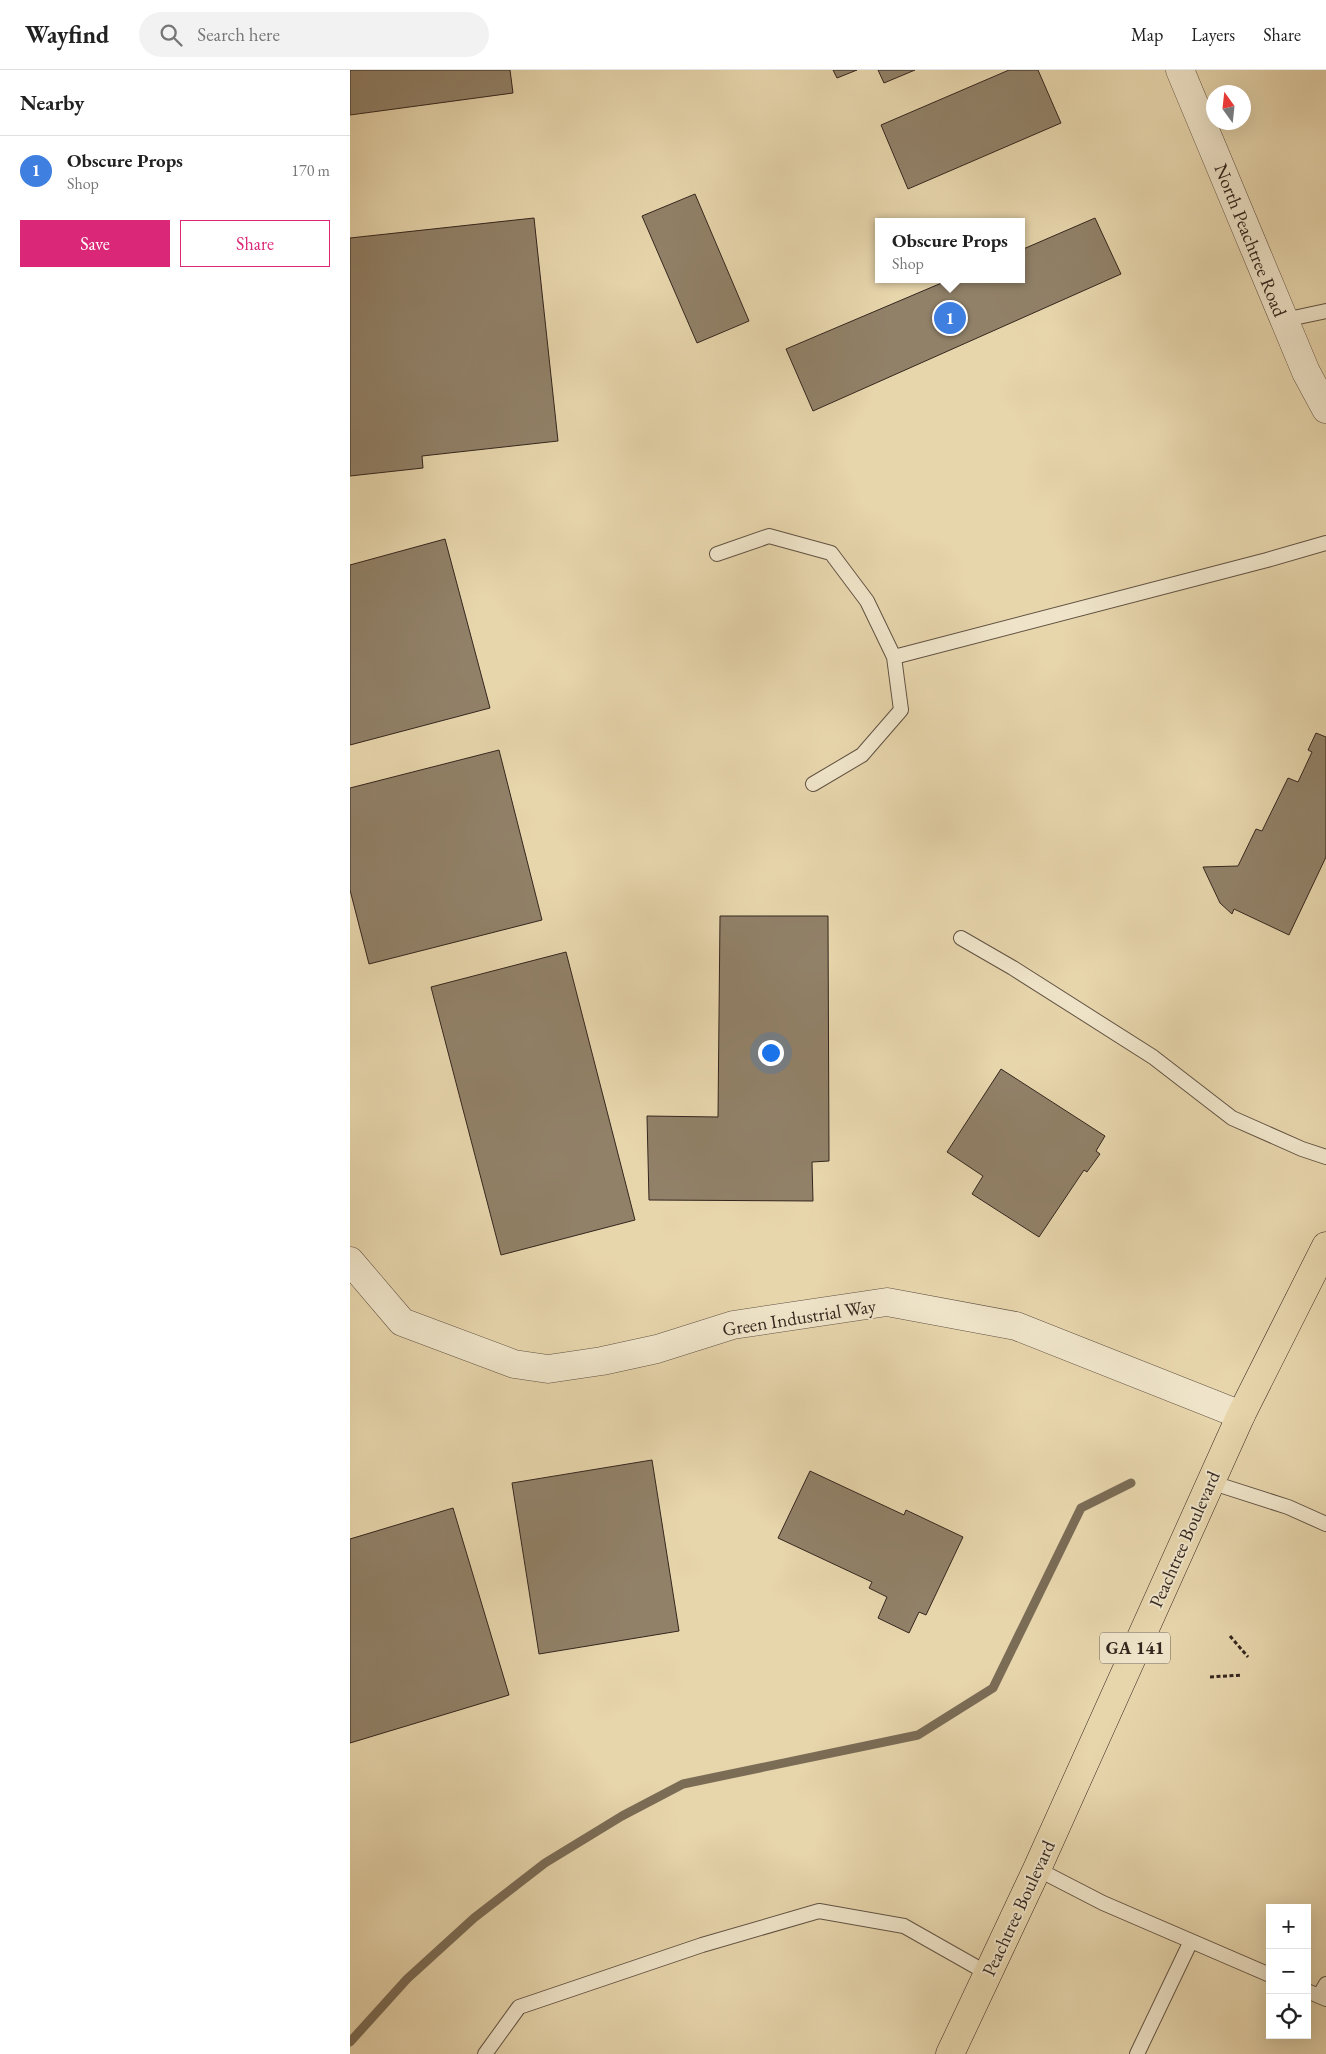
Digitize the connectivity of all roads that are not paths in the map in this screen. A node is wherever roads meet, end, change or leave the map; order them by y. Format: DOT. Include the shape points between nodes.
graph roads {
  1 [pos="1180,70"];
  2 [pos="1326,311"];
  3 [pos="1284,320"];
  4 [pos="1326,409"];
  5 [pos="1326,543"];
  6 [pos="717,554"];
  7 [pos="894,657"];
  8 [pos="813,784"];
  9 [pos="961,938"];
  10 [pos="1326,1157"];
  11 [pos="1326,1246"];
  12 [pos="350,1260"];
  13 [pos="1241,1415"];
  14 [pos="1210,1482"];
  15 [pos="1326,1524"];
  16 [pos="1037,1869"];
  17 [pos="1191,1941"];
  18 [pos="987,1973"];
  19 [pos="1266,1973"];
  20 [pos="485,2054"];
  21 [pos="950,2054"];
  22 [pos="1137,2054"];
  1 -- 3 [label="street, North Peachtree Road"];
  2 -- 3 [label="lane"];
  3 -- 4 [label="street, North Peachtree Road"];
  5 -- 7 [label="lane"];
  6 -- 7 [label="lane" via="769,536 832,553 867,601"];
  7 -- 8 [label="lane" via="901,710 862,755"];
  9 -- 10 [label="lane" via="1153,1057 1232,1118"];
  11 -- 13 [label="highway, Peachtree Boulevard / GA 141"];
  12 -- 13 [label="street, Green Industrial Way" via="402,1322 514,1364 548,1369 602,1361 657,1349 733,1325 887,1302 1016,1326"];
  13 -- 14 [label="highway, Peachtree Boulevard / GA 141"];
  14 -- 15 [label="lane" via="1290,1508"];
  14 -- 16 [label="highway, Peachtree Boulevard / GA 141"];
  16 -- 17 [label="lane" via="1103,1903"];
  16 -- 18 [label="highway, Peachtree Boulevard / GA 141"];
  17 -- 19 [label="lane"];
  17 -- 22 [label="lane"];
  18 -- 20 [label="lane" via="904,1926 819,1911 519,2007"];
  18 -- 21 [label="highway, Peachtree Boulevard / GA 141"];
}
